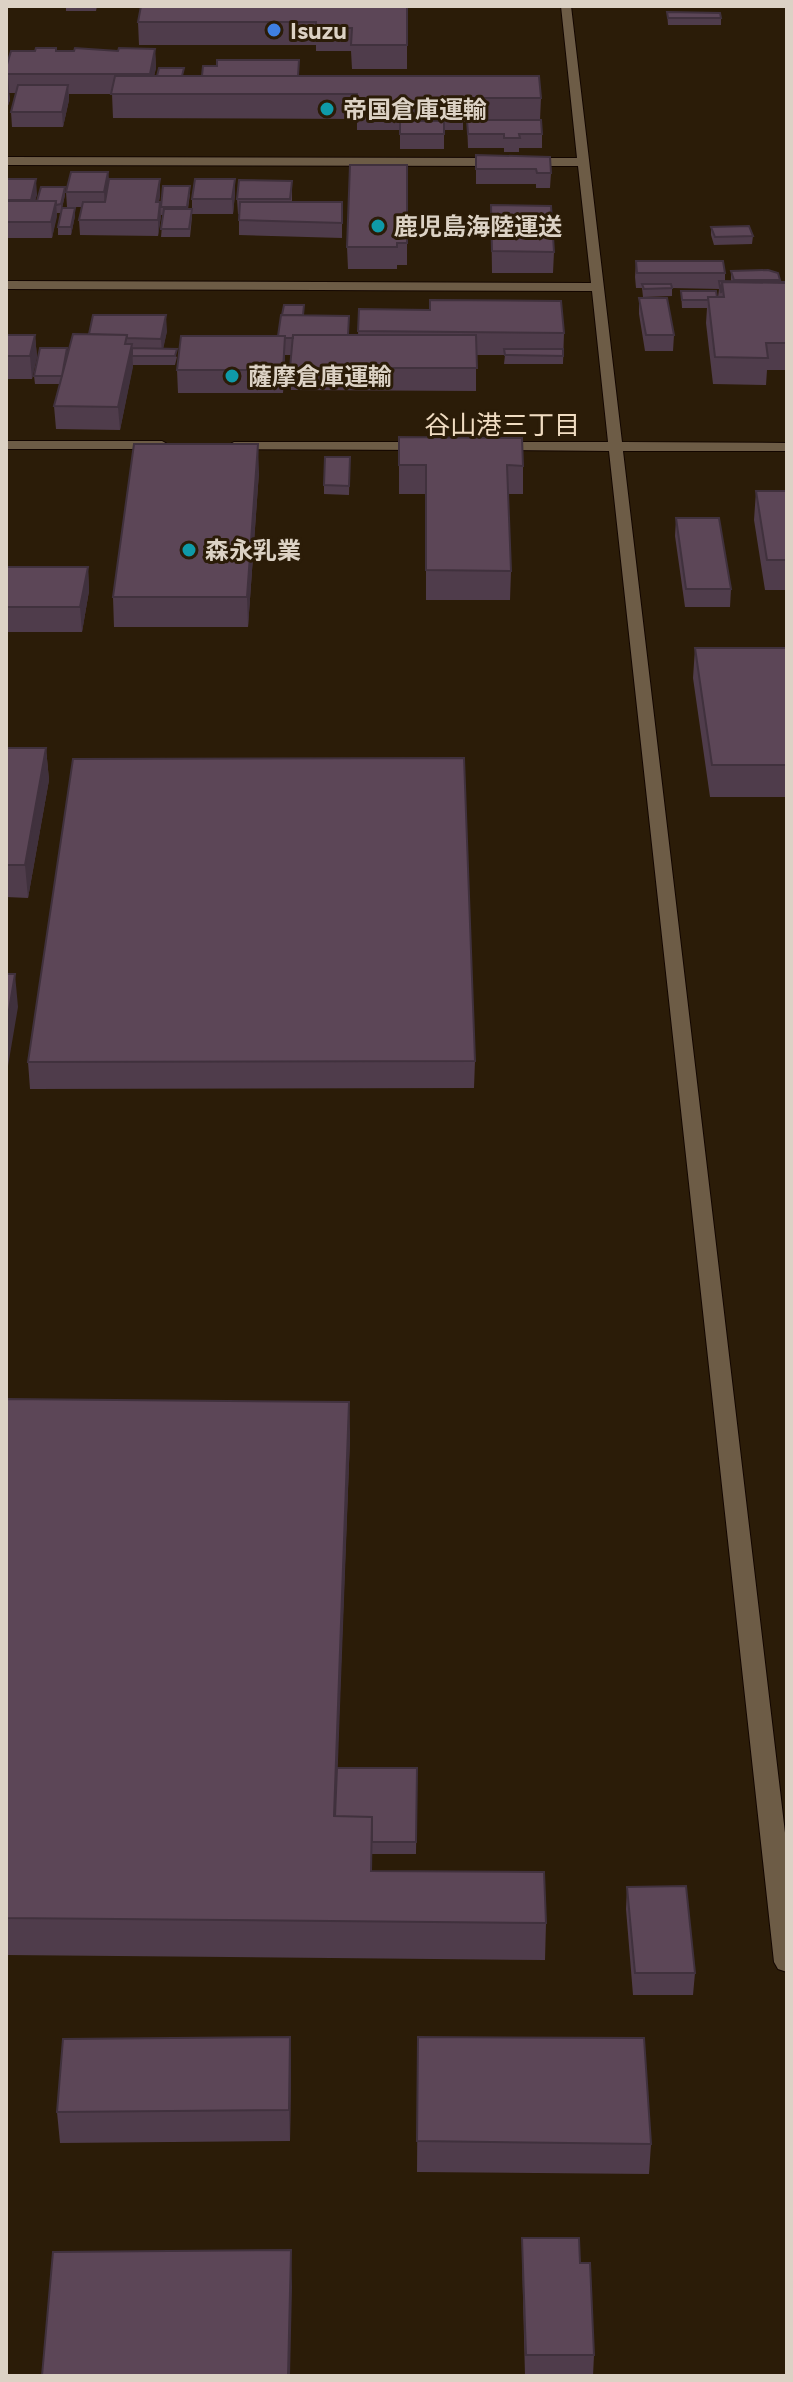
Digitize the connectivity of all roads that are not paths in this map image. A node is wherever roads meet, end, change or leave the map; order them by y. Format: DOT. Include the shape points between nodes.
graph roads {
  1 [pos="566,6"];
  2 [pos="6,161"];
  3 [pos="583,162"];
  4 [pos="6,285"];
  5 [pos="597,287"];
  6 [pos="6,445"];
  7 [pos="178,446"];
  8 [pos="225,446"];
  9 [pos="443,446"];
  10 [pos="490,446"];
  11 [pos="615,447"];
  12 [pos="787,447"];
  13 [pos="787,1962"];
  1 -- 3 [label="street"];
  2 -- 3 [label="street"];
  3 -- 5 [label="street"];
  4 -- 5 [label="street"];
  5 -- 11 [label="street"];
  6 -- 7 [label="street"];
  8 -- 9 [label="street"];
  10 -- 11 [label="street"];
  11 -- 12 [label="street"];
  11 -- 13 [label="street"];
}
